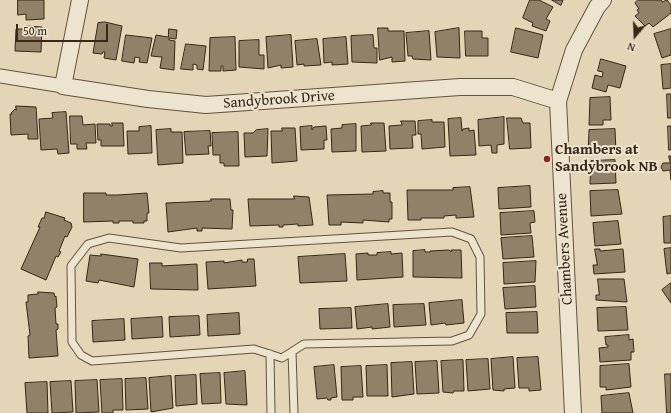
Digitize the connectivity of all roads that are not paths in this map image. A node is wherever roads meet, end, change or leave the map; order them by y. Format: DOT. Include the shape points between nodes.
graph roads {
  1 [pos="80,0"];
  2 [pos="603,0"];
  3 [pos="0,76"];
  4 [pos="63,86"];
  5 [pos="558,101"];
  6 [pos="292,352"];
  7 [pos="270,354"];
  8 [pos="271,413"];
  9 [pos="294,413"];
  10 [pos="573,413"];
  1 -- 4 [label="street"];
  2 -- 5 [label="street, Chambers Avenue" via="574,50"];
  3 -- 4 [label="street, Sandybrook Drive"];
  4 -- 5 [label="street, Sandybrook Drive" via="206,105 460,87 513,87"];
  5 -- 10 [label="street, Chambers Avenue"];
  6 -- 7 [label="lane" via="282,358"];
  6 -- 7 [label="lane" via="304,344 452,341 469,335 481,314 480,257 471,239 452,232 181,248 109,238 88,244 71,266 72,342 81,355 92,361 254,349"];
  6 -- 9 [label="lane"];
  7 -- 8 [label="lane"];
}
